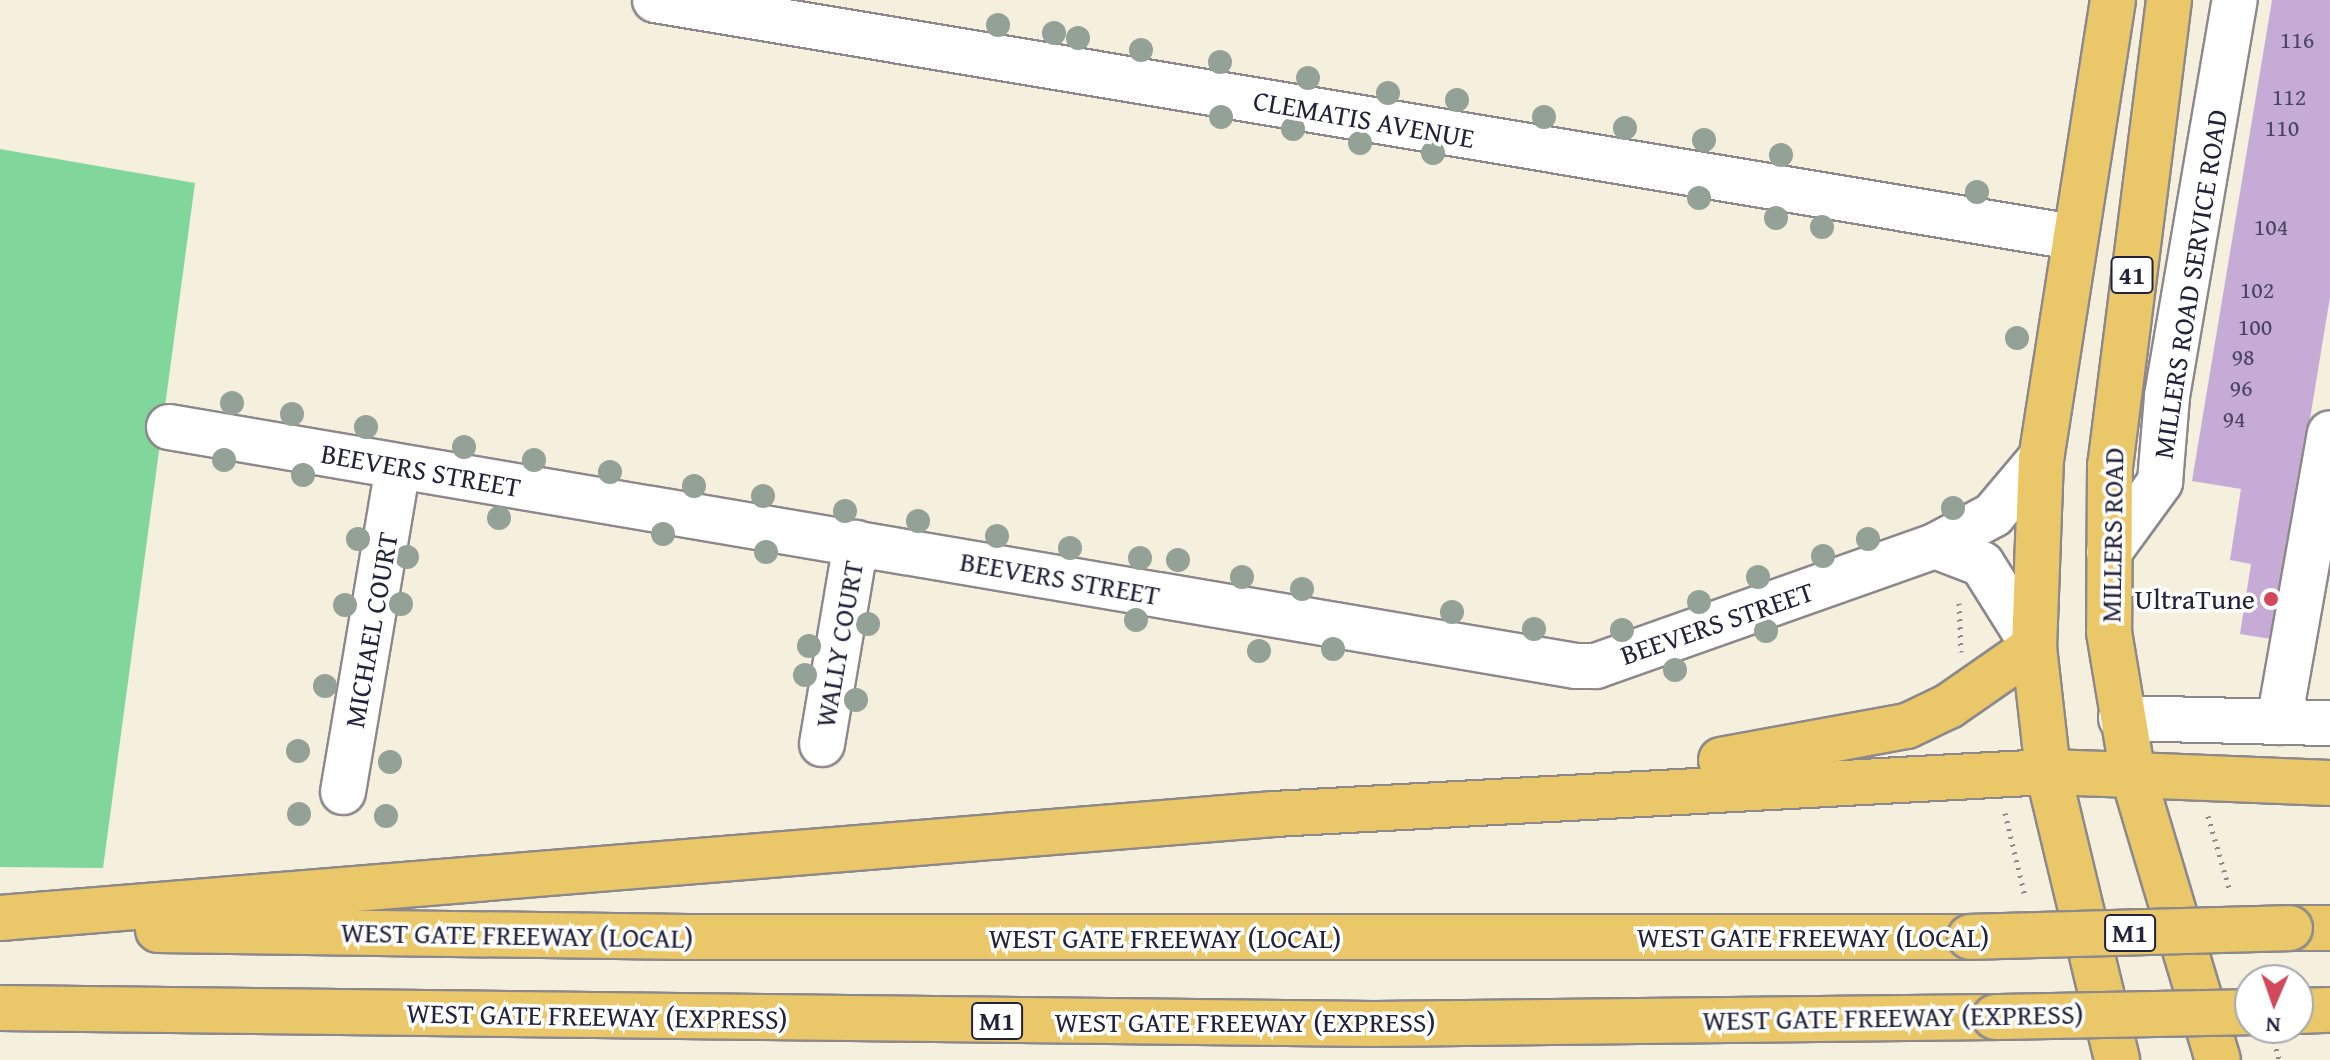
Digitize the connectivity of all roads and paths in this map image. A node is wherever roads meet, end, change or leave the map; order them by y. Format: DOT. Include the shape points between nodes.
graph roads {
  1 [pos="655,0"];
  2 [pos="2113,0"];
  3 [pos="2169,0"];
  4 [pos="2235,0"];
  5 [pos="2073,237"];
  6 [pos="169,427"];
  7 [pos="2330,433"];
  8 [pos="2041,458"];
  9 [pos="398,467"];
  10 [pos="856,543"];
  11 [pos="1935,546"];
  12 [pos="2109,552"];
  13 [pos="2034,647"];
  14 [pos="2121,718"];
  15 [pos="2279,722"];
  16 [pos="2330,723"];
  17 [pos="822,744"];
  18 [pos="2048,772"];
  19 [pos="2133,775"];
  20 [pos="2330,783"];
  21 [pos="343,792"];
  22 [pos="1274,814"];
  23 [pos="0,918"];
  24 [pos="0,928"];
  25 [pos="2310,928"];
  26 [pos="0,1008"];
  27 [pos="2234,1012"];
  28 [pos="2117,1060"];
  29 [pos="2218,1060"];
  1 -- 5 [label="street, CLEMATIS AVENUE"];
  2 -- 5 [label="main road, 41"];
  3 -- 12 [label="main road, MILLERS ROAD / 41" via="2110,465"];
  4 -- 12 [label="street, MILLERS ROAD SERVICE ROAD" via="2167,396 2160,482"];
  5 -- 8 [label="main road, 41"];
  6 -- 9 [label="street, BEEVERS STREET"];
  7 -- 15 [label="street"];
  8 -- 11 [label="street, BEEVERS STREET" via="1993,515"];
  8 -- 13 [label="main road, 41"];
  9 -- 10 [label="street, BEEVERS STREET"];
  9 -- 21 [label="street, MICHAEL COURT"];
  10 -- 11 [label="street, BEEVERS STREET" via="1576,666 1596,666"];
  10 -- 17 [label="street, WALLY COURT"];
  11 -- 13 [label="street" via="1982,564"];
  12 -- 14 [label="main road, MILLERS ROAD / 41" via="2109,632"];
  13 -- 18 [label="main road, 41"];
  13 -- 22 [label="main road" via="1949,706 1907,726 1771,754"];
  14 -- 15 [label="street"];
  14 -- 19 [label="main road, MILLERS ROAD / 41"];
  15 -- 16 [label="street"];
  18 -- 19 [label="main road"];
  18 -- 22 [label="main road"];
  18 -- 28 [label="main road, 41"];
  19 -- 20 [label="main road"];
  19 -- 29 [label="main road, MILLERS ROAD / 41"];
  22 -- 23 [label="main road"];
  24 -- 25 [label="main road, WEST GATE FREEWAY (LOCAL) / M1, bridge" via="689,937 1970,937"];
  26 -- 27 [label="main road, WEST GATE FREEWAY (EXPRESS) / M1, bridge" via="1374,1024"];
}
